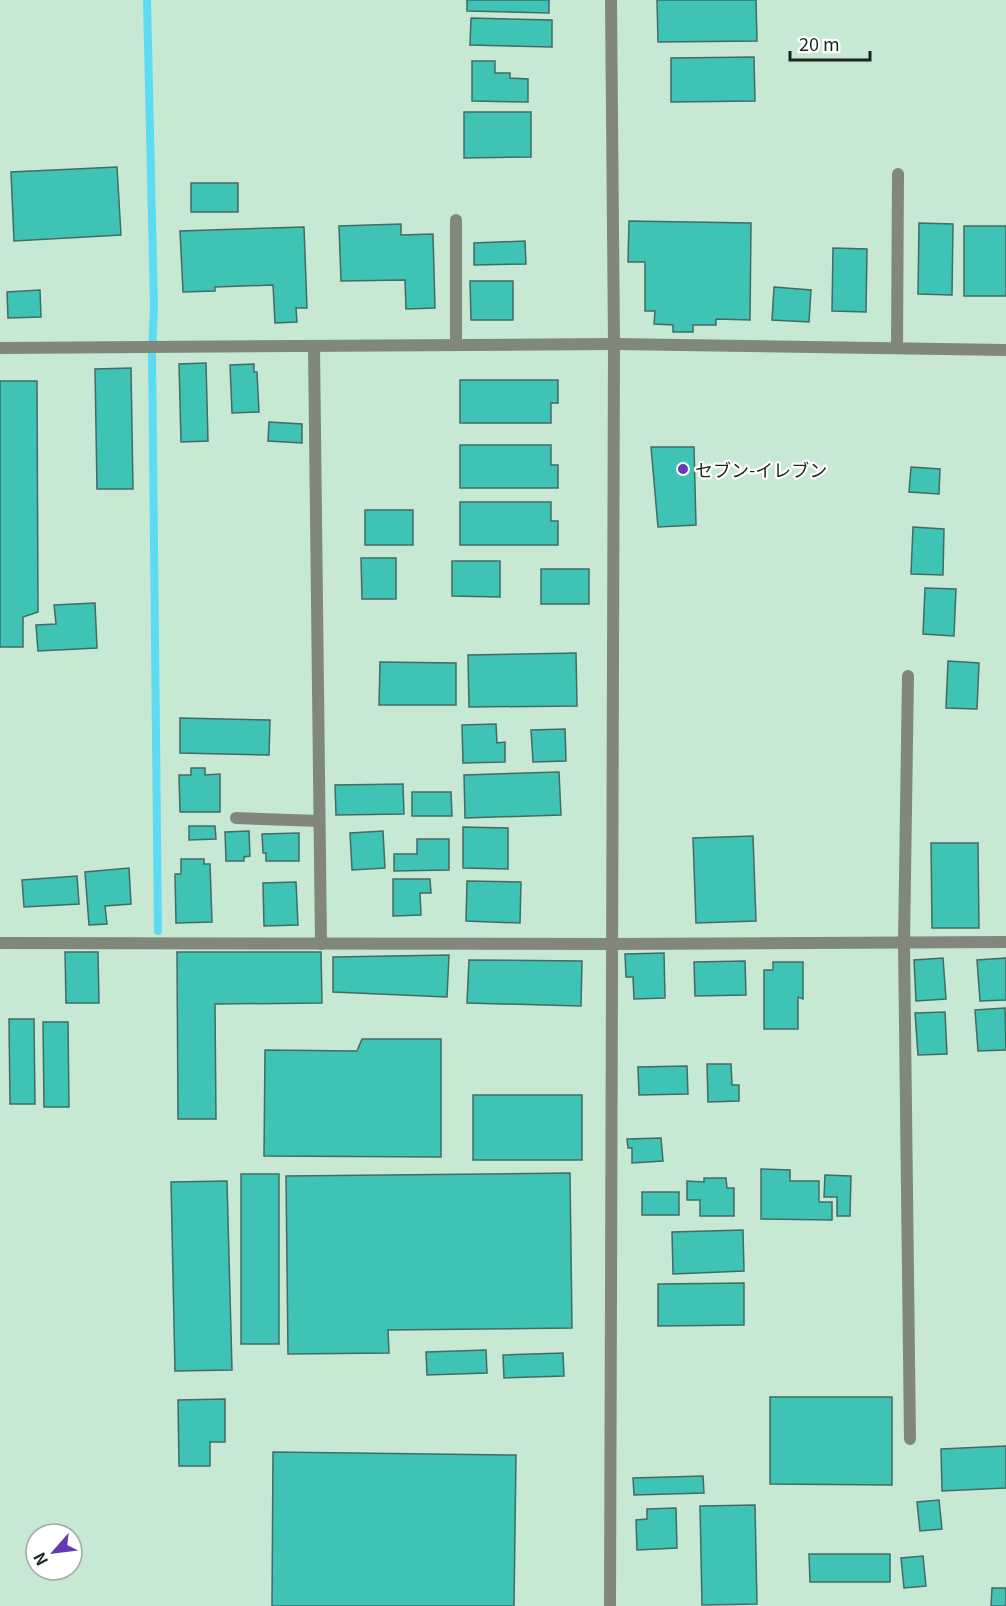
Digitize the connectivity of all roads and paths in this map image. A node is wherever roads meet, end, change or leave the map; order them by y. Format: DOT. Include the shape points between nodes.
graph roads {
  1 [pos="611,0"];
  2 [pos="898,174"];
  3 [pos="456,220"];
  4 [pos="614,344"];
  5 [pos="456,345"];
  6 [pos="315,346"];
  7 [pos="0,348"];
  8 [pos="897,348"];
  9 [pos="1006,350"];
  10 [pos="908,676"];
  11 [pos="236,818"];
  12 [pos="319,821"];
  13 [pos="1006,942"];
  14 [pos="0,943"];
  15 [pos="904,943"];
  16 [pos="321,944"];
  17 [pos="612,945"];
  18 [pos="910,1439"];
  19 [pos="610,1606"];
  1 -- 4 [label="street"];
  2 -- 8 [label="street"];
  3 -- 5 [label="street"];
  4 -- 5 [label="street"];
  4 -- 8 [label="street"];
  4 -- 17 [label="street"];
  5 -- 6 [label="street"];
  6 -- 7 [label="street"];
  6 -- 12 [label="street"];
  8 -- 9 [label="street"];
  10 -- 15 [label="street"];
  11 -- 12 [label="street"];
  12 -- 16 [label="street"];
  13 -- 15 [label="street"];
  14 -- 16 [label="street"];
  15 -- 17 [label="street"];
  15 -- 18 [label="street"];
  16 -- 17 [label="street"];
  17 -- 19 [label="street"];
}
